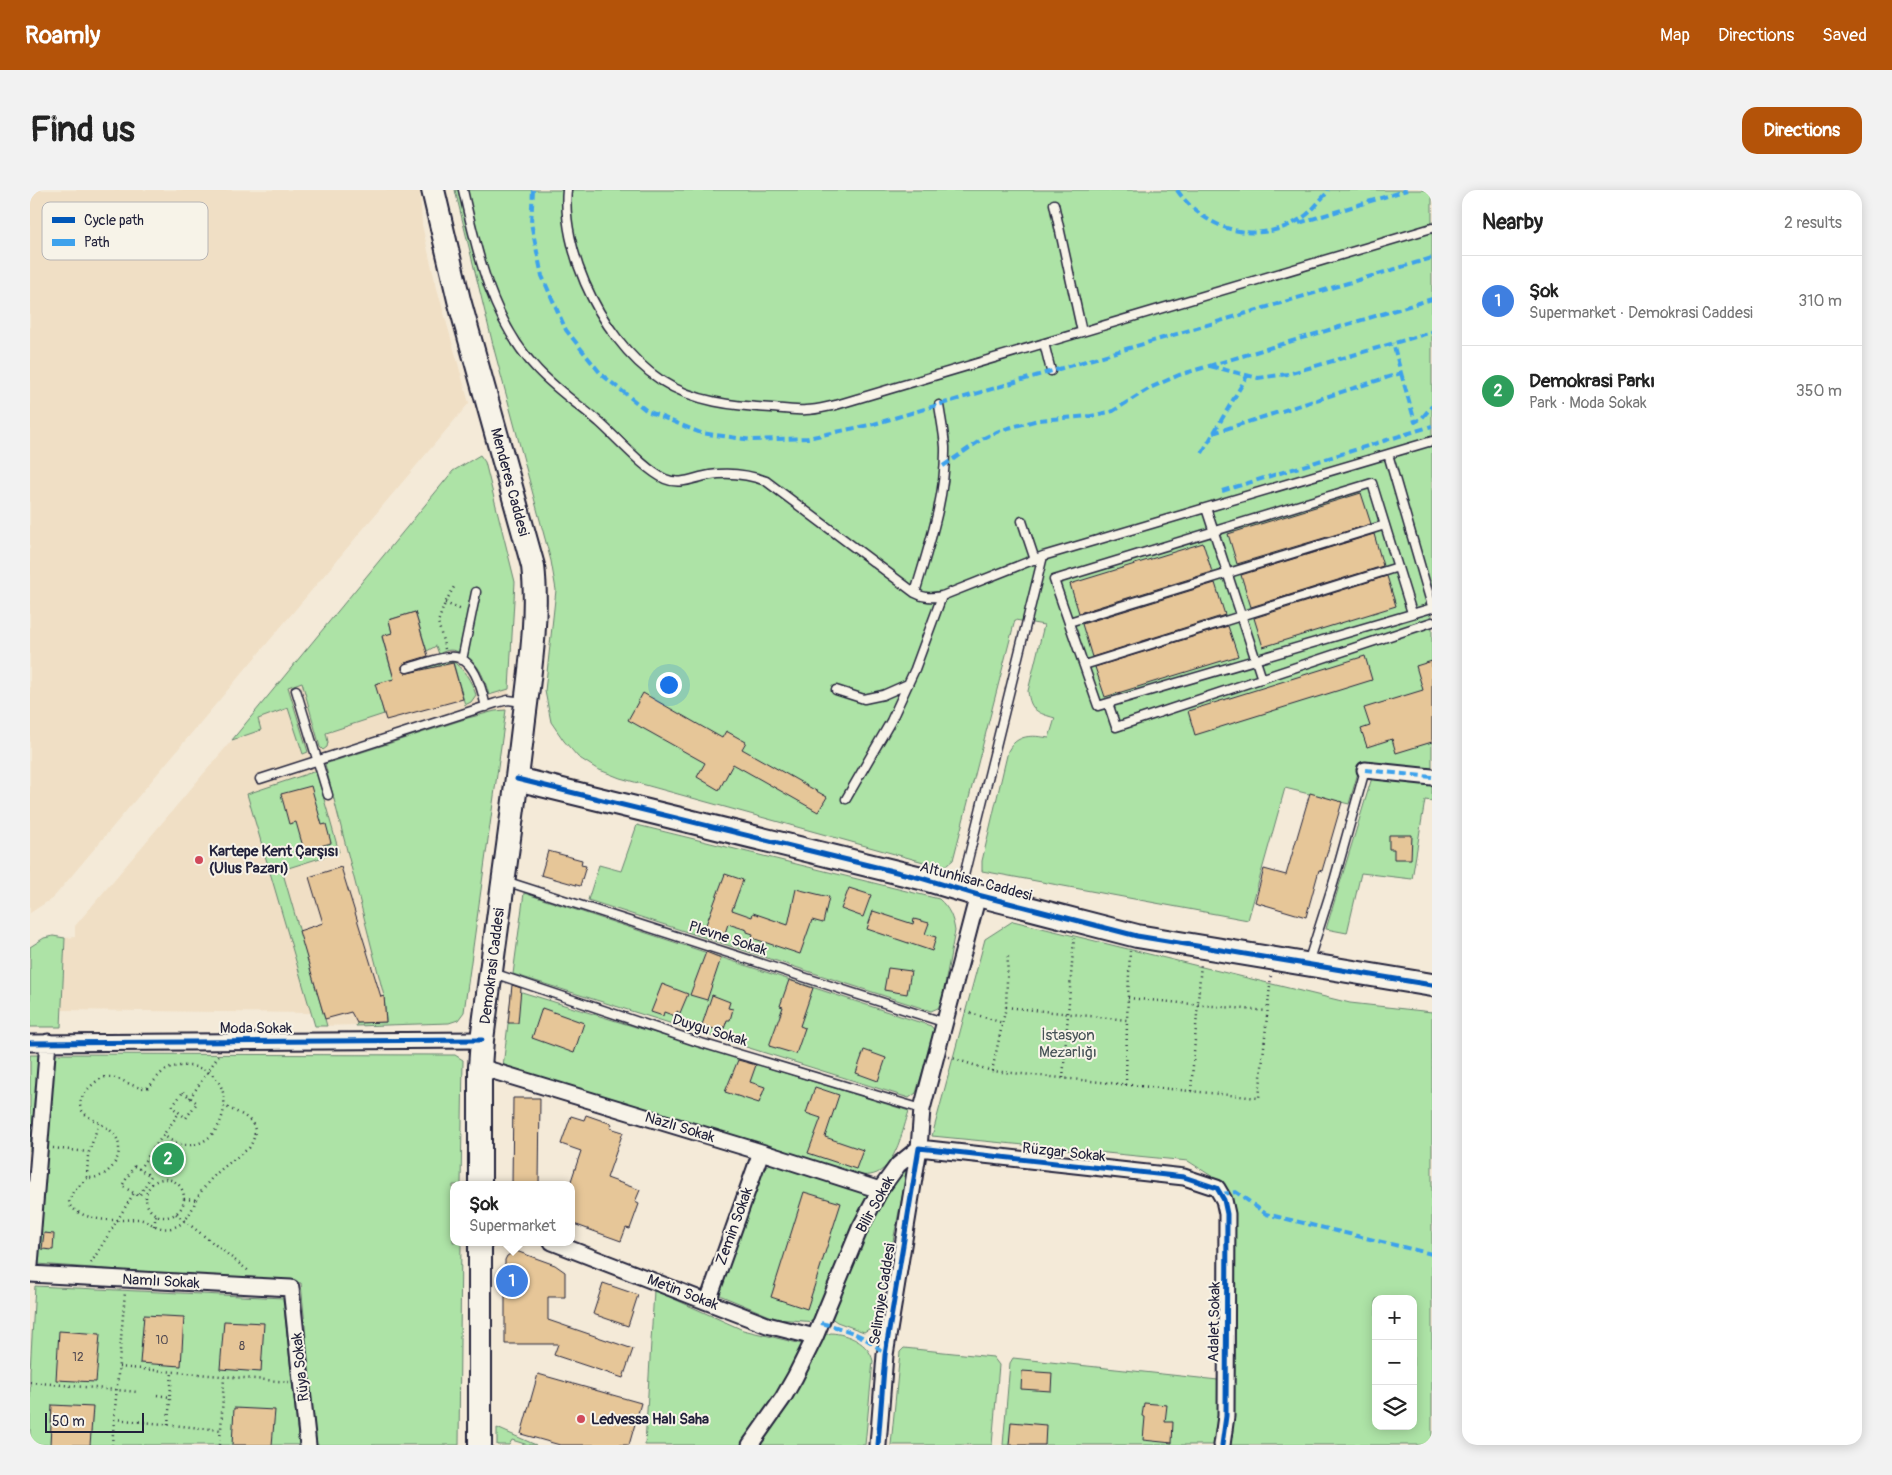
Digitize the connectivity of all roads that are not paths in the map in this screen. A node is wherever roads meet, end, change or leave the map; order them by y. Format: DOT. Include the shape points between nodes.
graph roads {
  1 [pos="433,190"];
  2 [pos="463,190"];
  3 [pos="567,190"];
  4 [pos="1054,204"];
  5 [pos="1432,228"];
  6 [pos="1082,332"];
  7 [pos="1044,343"];
  8 [pos="1051,371"];
  9 [pos="939,405"];
  10 [pos="1432,441"];
  11 [pos="1388,454"];
  12 [pos="1206,508"];
  13 [pos="1022,521"];
  14 [pos="1385,524"];
  15 [pos="1214,531"];
  16 [pos="1044,556"];
  17 [pos="1035,560"];
  18 [pos="1398,568"];
  19 [pos="1227,573"];
  20 [pos="476,592"];
  21 [pos="915,593"];
  22 [pos="942,596"];
  23 [pos="1432,607"];
  24 [pos="1412,613"];
  25 [pos="1241,616"];
  26 [pos="1069,622"];
  27 [pos="1432,622"];
  28 [pos="1255,659"];
  29 [pos="462,660"];
  30 [pos="1084,664"];
  31 [pos="408,668"];
  32 [pos="1262,679"];
  33 [pos="908,684"];
  34 [pos="296,690"];
  35 [pos="836,690"];
  36 [pos="526,702"];
  37 [pos="1108,703"];
  38 [pos="486,707"];
  39 [pos="318,761"];
  40 [pos="1365,770"];
  41 [pos="1432,777"];
  42 [pos="260,779"];
  43 [pos="517,779"];
  44 [pos="328,795"];
  45 [pos="846,799"];
  46 [pos="503,880"];
  47 [pos="969,893"];
  48 [pos="1308,964"];
  49 [pos="491,972"];
  50 [pos="1432,985"];
  51 [pos="946,1023"];
  52 [pos="482,1040"];
  53 [pos="48,1042"];
  54 [pos="30,1043"];
  55 [pos="480,1067"];
  56 [pos="922,1109"];
  57 [pos="918,1148"];
  58 [pos="761,1152"];
  59 [pos="480,1181"];
  60 [pos="880,1190"];
  61 [pos="1224,1200"];
  62 [pos="480,1246"];
  63 [pos="563,1246"];
  64 [pos="30,1265"];
  65 [pos="30,1274"];
  66 [pos="291,1288"];
  67 [pos="708,1301"];
  68 [pos="815,1337"];
  69 [pos="308,1445"];
  70 [pos="480,1445"];
  71 [pos="750,1445"];
  72 [pos="878,1445"];
  73 [pos="1222,1445"];
  1 -- 36 [label="main road, Menderes Caddesi" via="459,300 533,566 536,587"];
  2 -- 21 [label="lane" via="487,282 501,314 537,369 567,397 665,479 677,482 731,473 747,474 766,481"];
  3 -- 7 [label="lane" via="575,256 594,305 637,359 662,381 697,397 734,406 806,410 836,405"];
  4 -- 6 [label="lane"];
  5 -- 6 [label="lane"];
  6 -- 7 [label="lane"];
  7 -- 8 [label="lane"];
  9 -- 21 [label="lane" via="945,447 940,500"];
  10 -- 11 [label="lane"];
  11 -- 12 [label="lane"];
  11 -- 23 [label="lane"];
  12 -- 15 [label="lane"];
  12 -- 16 [label="lane"];
  13 -- 17 [label="lane"];
  14 -- 15 [label="lane" via="1372,483"];
  14 -- 18 [label="lane"];
  14 -- 19 [label="lane"];
  15 -- 19 [label="lane"];
  15 -- 26 [label="lane" via="1054,580"];
  16 -- 17 [label="lane"];
  16 -- 47 [label="lane"];
  17 -- 22 [label="lane"];
  18 -- 24 [label="lane"];
  18 -- 25 [label="lane"];
  19 -- 25 [label="lane"];
  19 -- 26 [label="lane"];
  20 -- 29 [label="lane"];
  21 -- 22 [label="lane" via="932,598"];
  22 -- 33 [label="lane"];
  23 -- 24 [label="lane"];
  24 -- 28 [label="lane"];
  25 -- 28 [label="lane"];
  25 -- 30 [label="lane"];
  26 -- 30 [label="lane"];
  27 -- 32 [label="lane"];
  28 -- 32 [label="lane"];
  28 -- 37 [label="lane"];
  29 -- 31 [label="lane" via="448,657"];
  29 -- 38 [label="lane" via="479,682"];
  30 -- 37 [label="lane" via="1098,706"];
  32 -- 37 [label="lane" via="1116,727"];
  33 -- 35 [label="lane" via="864,699"];
  33 -- 45 [label="lane" via="891,721"];
  34 -- 39 [label="lane"];
  36 -- 38 [label="lane" via="508,700"];
  36 -- 43 [label="main road, Menderes Caddesi"];
  38 -- 39 [label="lane"];
  39 -- 42 [label="lane"];
  39 -- 44 [label="lane"];
  40 -- 41 [label="street"];
  40 -- 48 [label="lane"];
  43 -- 46 [label="main road, Demokrasi Caddesi"];
  43 -- 47 [label="main road, Altunhisar Caddesi" via="921,878"];
  46 -- 49 [label="main road, Demokrasi Caddesi"];
  46 -- 51 [label="lane, Plevne Sokak"];
  47 -- 48 [label="main road, Altunhisar Caddesi" via="1131,934"];
  47 -- 51 [label="street"];
  48 -- 50 [label="main road, Altunhisar Caddesi"];
  49 -- 52 [label="main road, Demokrasi Caddesi"];
  49 -- 56 [label="lane, Duygu Sokak" via="698,1042"];
  51 -- 56 [label="street"];
  52 -- 53 [label="street, Moda Sokak"];
  52 -- 55 [label="main road, Demokrasi Caddesi"];
  53 -- 54 [label="street, Moda Sokak"];
  53 -- 64 [label="street"];
  55 -- 58 [label="street, Nazlı Sokak"];
  55 -- 59 [label="main road, Demokrasi Caddesi"];
  56 -- 57 [label="street"];
  57 -- 60 [label="street, Bilir Sokak" via="898,1165"];
  57 -- 61 [label="street, Rüzgar Sokak" via="1184,1178 1218,1188"];
  57 -- 72 [label="street, Selimiye Caddesi" via="886,1355"];
  58 -- 60 [label="street, Nazlı Sokak"];
  58 -- 67 [label="street, Zemin Sokak"];
  60 -- 68 [label="street, Bilir Sokak" via="860,1228"];
  61 -- 73 [label="street, Adalet Sokak" via="1227,1214 1226,1416"];
  62 -- 70 [label="main road"];
  63 -- 67 [label="street, Metin Sokak"];
  65 -- 66 [label="street, Namlı Sokak"];
  66 -- 69 [label="street, Rüya Sokak"];
  67 -- 68 [label="street, Metin Sokak" via="767,1325"];
  68 -- 71 [label="street, Bilir Sokak" via="783,1398"];
}
